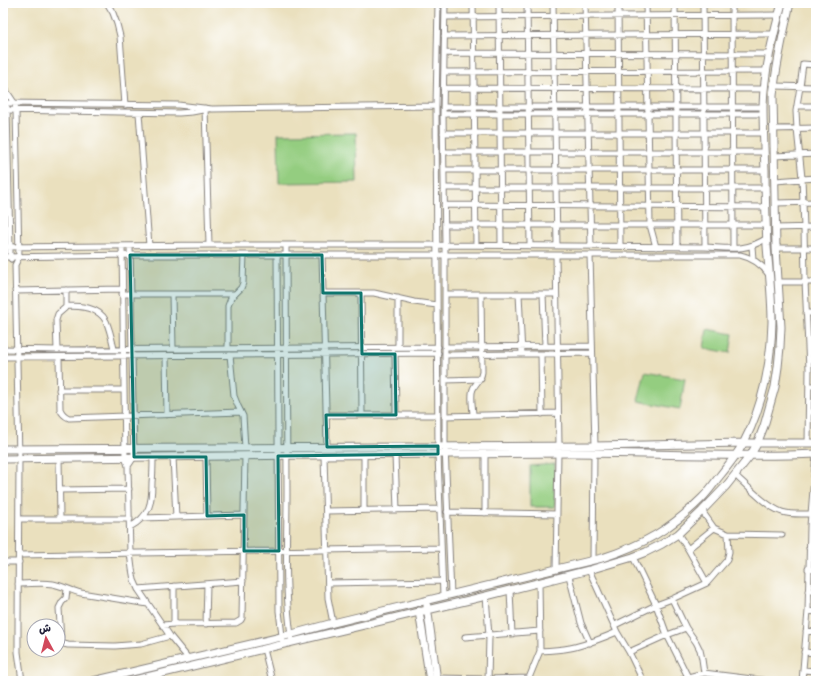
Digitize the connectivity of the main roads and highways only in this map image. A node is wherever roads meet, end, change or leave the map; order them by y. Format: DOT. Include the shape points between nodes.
graph roads {
  1 [pos="782,3"];
  2 [pos="790,3"];
  3 [pos="744,443"];
  4 [pos="812,443"];
  5 [pos="757,444"];
  6 [pos="3,449"];
  7 [pos="816,454"];
  8 [pos="736,455"];
  9 [pos="750,456"];
  10 [pos="3,459"];
  11 [pos="426,601"];
  12 [pos="427,610"];
  13 [pos="419,612"];
  14 [pos="291,638"];
  15 [pos="282,640"];
  16 [pos="435,680"];
  17 [pos="93,681"];
  18 [pos="130,681"];
  1 -- 3 [label="main road" via="769,54 763,110 772,322 769,366 760,405"];
  2 -- 5 [label="main road" via="773,96 780,347 775,387"];
  3 -- 5 [label="main road"];
  3 -- 6 [label="main road"];
  3 -- 8 [label="main road"];
  4 -- 5 [label="main road"];
  5 -- 9 [label="main road"];
  7 -- 9 [label="main road"];
  8 -- 9 [label="main road"];
  8 -- 10 [label="main road" via="594,453"];
  8 -- 11 [label="main road" via="703,497 679,519 643,543 592,560"];
  9 -- 12 [label="main road" via="726,486 678,534 646,552 569,576"];
  11 -- 12 [label="main road"];
  11 -- 14 [label="main road" via="333,623"];
  12 -- 13 [label="main road"];
  12 -- 16 [label="main road"];
  13 -- 14 [label="main road"];
  13 -- 16 [label="main road"];
  14 -- 15 [label="main road"];
  15 -- 17 [label="main road" via="188,658"];
  15 -- 18 [label="main road" via="264,648"];
}
